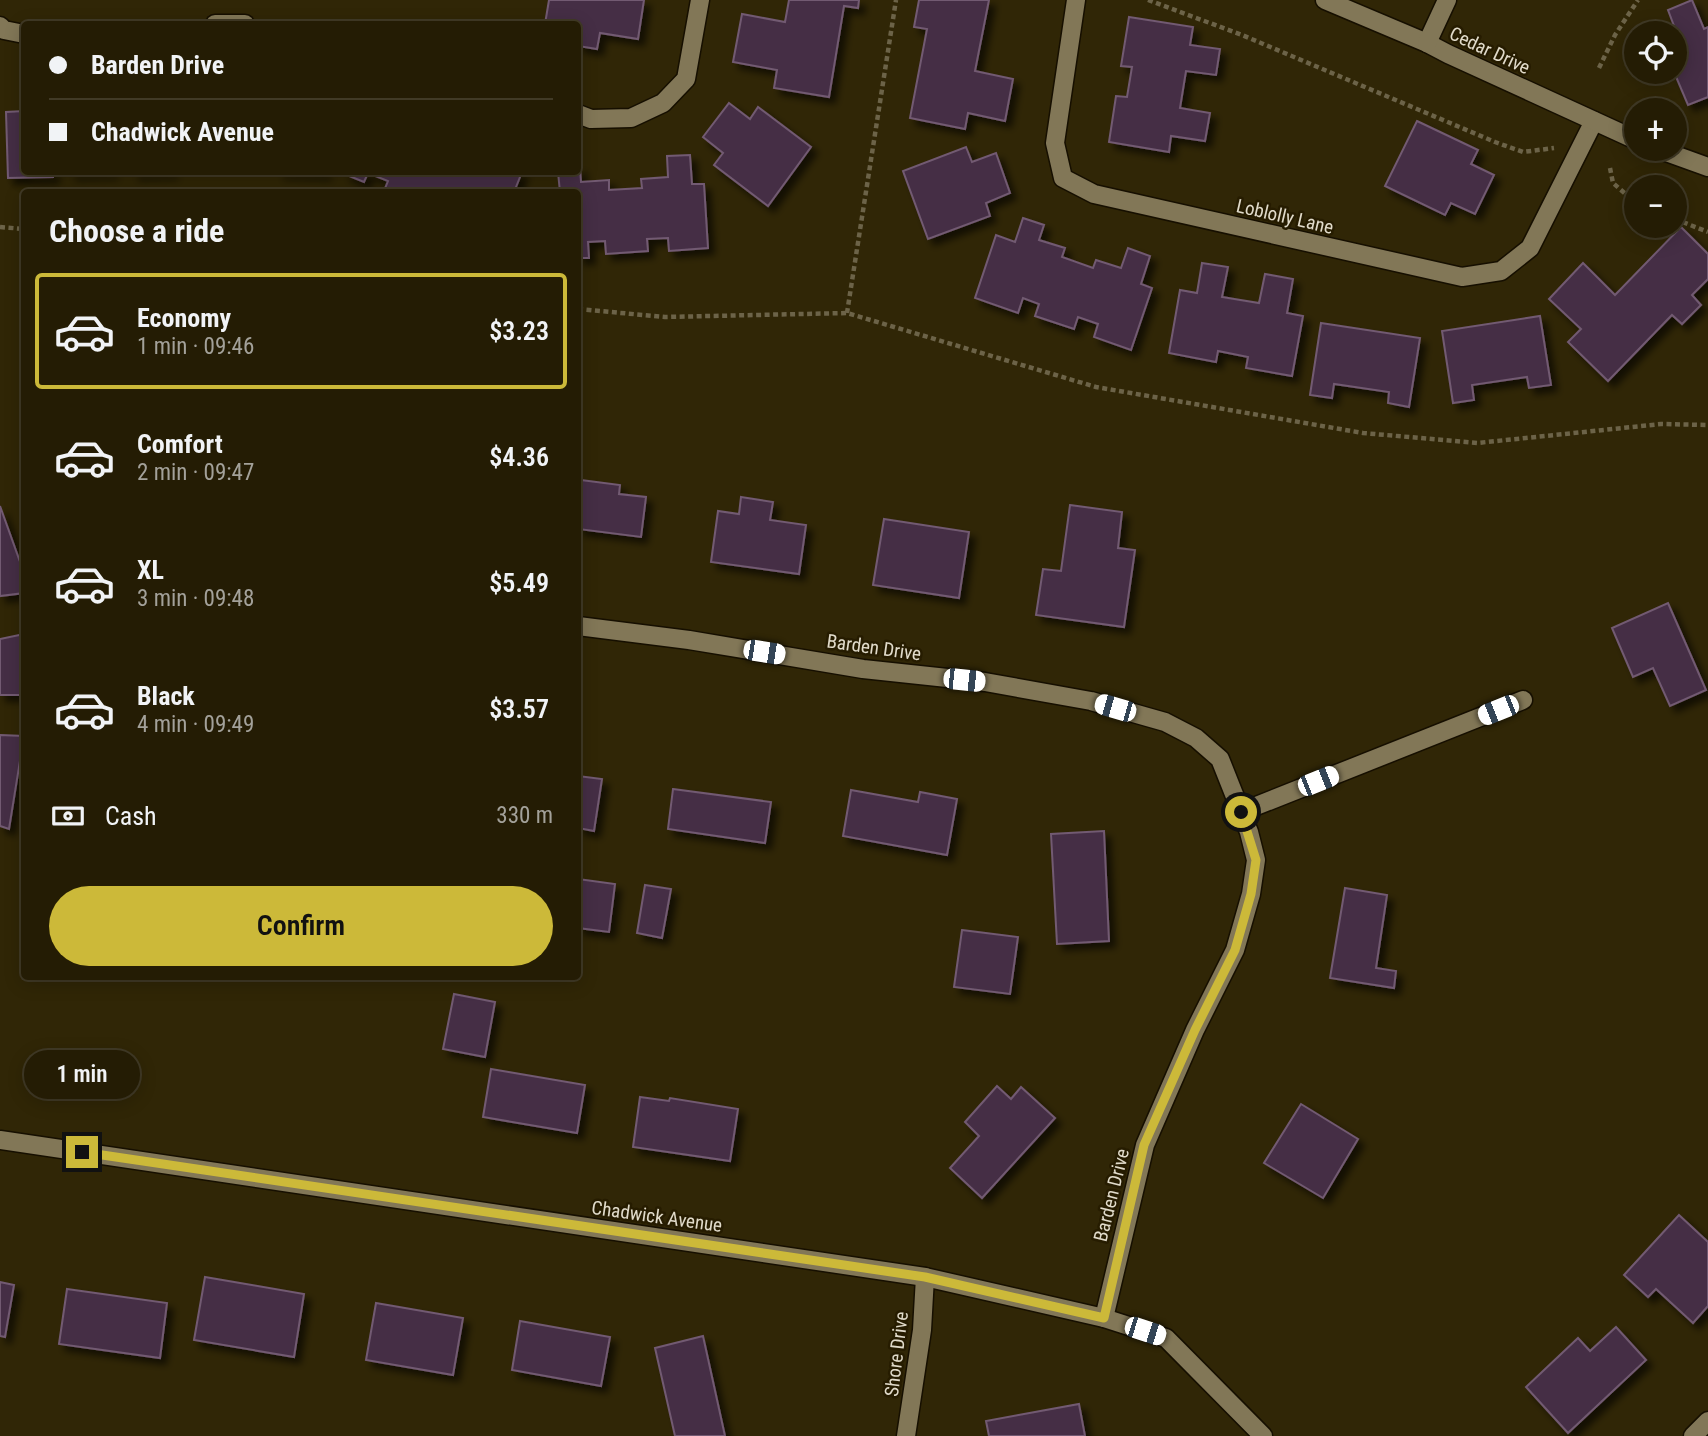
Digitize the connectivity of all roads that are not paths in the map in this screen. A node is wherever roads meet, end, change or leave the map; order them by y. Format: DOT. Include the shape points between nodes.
graph roads {
  1 [pos="700,0"];
  2 [pos="1076,0"];
  3 [pos="1325,0"];
  4 [pos="1447,0"];
  5 [pos="0,26"];
  6 [pos="21,33"];
  7 [pos="1427,43"];
  8 [pos="581,115"];
  9 [pos="1594,121"];
  10 [pos="1624,135"];
  11 [pos="1687,159"];
  12 [pos="1708,167"];
  13 [pos="581,626"];
  14 [pos="1523,700"];
  15 [pos="1241,812"];
  16 [pos="0,1140"];
  17 [pos="925,1277"];
  18 [pos="1104,1318"];
  19 [pos="1708,1422"];
  20 [pos="906,1436"];
  21 [pos="1263,1436"];
  22 [pos="1693,1436"];
  1 -- 8 [label="street" via="687,79 663,103 631,118"];
  2 -- 9 [label="street, Loblolly Lane" via="1055,143 1063,178 1094,194 1462,277 1501,271 1530,248"];
  3 -- 7 [label="street, Cedar Drive"];
  4 -- 7 [label="street"];
  5 -- 6 [label="street"];
  7 -- 9 [label="street, Cedar Drive"];
  9 -- 10 [label="street, Cedar Drive"];
  11 -- 12 [label="street"];
  13 -- 15 [label="street, Barden Drive" via="1091,701 1165,722 1205,744 1220,759"];
  14 -- 15 [label="street"];
  15 -- 18 [label="street, Barden Drive" via="1256,860 1251,894 1235,950 1144,1145"];
  16 -- 17 [label="street, Chadwick Avenue"];
  17 -- 18 [label="street, Chadwick Avenue"];
  17 -- 20 [label="street, Shore Drive"];
  18 -- 21 [label="street, Chadwick Avenue" via="1166,1338"];
  19 -- 22 [label="street"];
}
